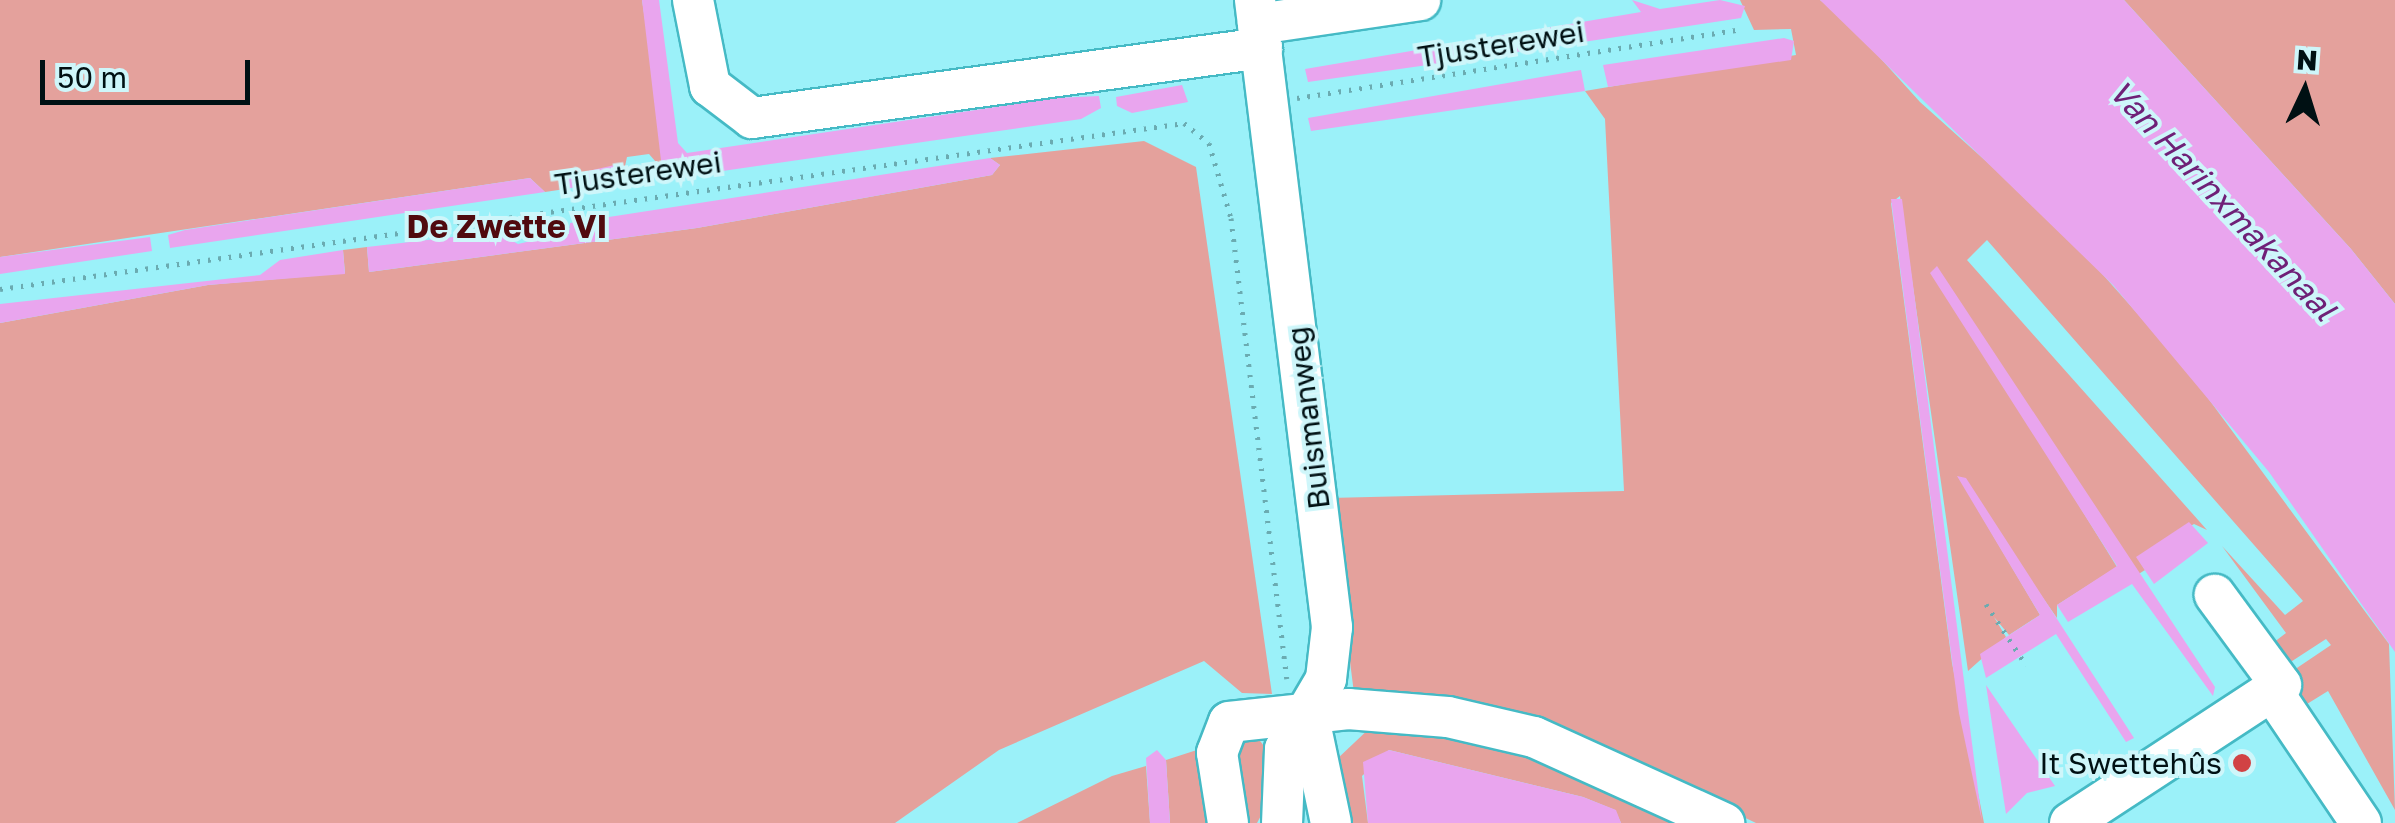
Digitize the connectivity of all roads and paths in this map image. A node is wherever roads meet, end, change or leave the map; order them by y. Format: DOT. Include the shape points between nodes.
graph roads {
  1 [pos="693,0"];
  2 [pos="1420,0"];
  3 [pos="1258,24"];
  4 [pos="1738,30"];
  5 [pos="1271,111"];
  6 [pos="0,289"];
  7 [pos="2215,595"];
  8 [pos="1986,604"];
  9 [pos="2024,663"];
  10 [pos="2272,691"];
  11 [pos="1308,713"];
  12 [pos="1228,823"];
  13 [pos="1282,823"];
  14 [pos="1331,823"];
  15 [pos="1724,823"];
  16 [pos="2070,823"];
  17 [pos="2361,823"];
  1 -- 3 [label="street" via="710,86 752,118"];
  2 -- 3 [label="street"];
  3 -- 5 [label="street, Buismanweg"];
  4 -- 5 [label="path, Tjusterewei"];
  5 -- 11 [label="street, Buismanweg" via="1332,627 1326,680"];
  6 -- 11 [label="path, Tjusterewei" via="1165,121 1197,131 1220,166 1256,386 1288,689"];
  7 -- 10 [label="street" via="2282,686"];
  8 -- 9 [label="path"];
  10 -- 16 [label="street"];
  10 -- 17 [label="street"];
  11 -- 12 [label="street" via="1241,716 1220,735"];
  11 -- 13 [label="street, Buismanweg" via="1285,749"];
  11 -- 14 [label="street"];
  11 -- 15 [label="street" via="1394,710 1506,729 1622,770"];
}
